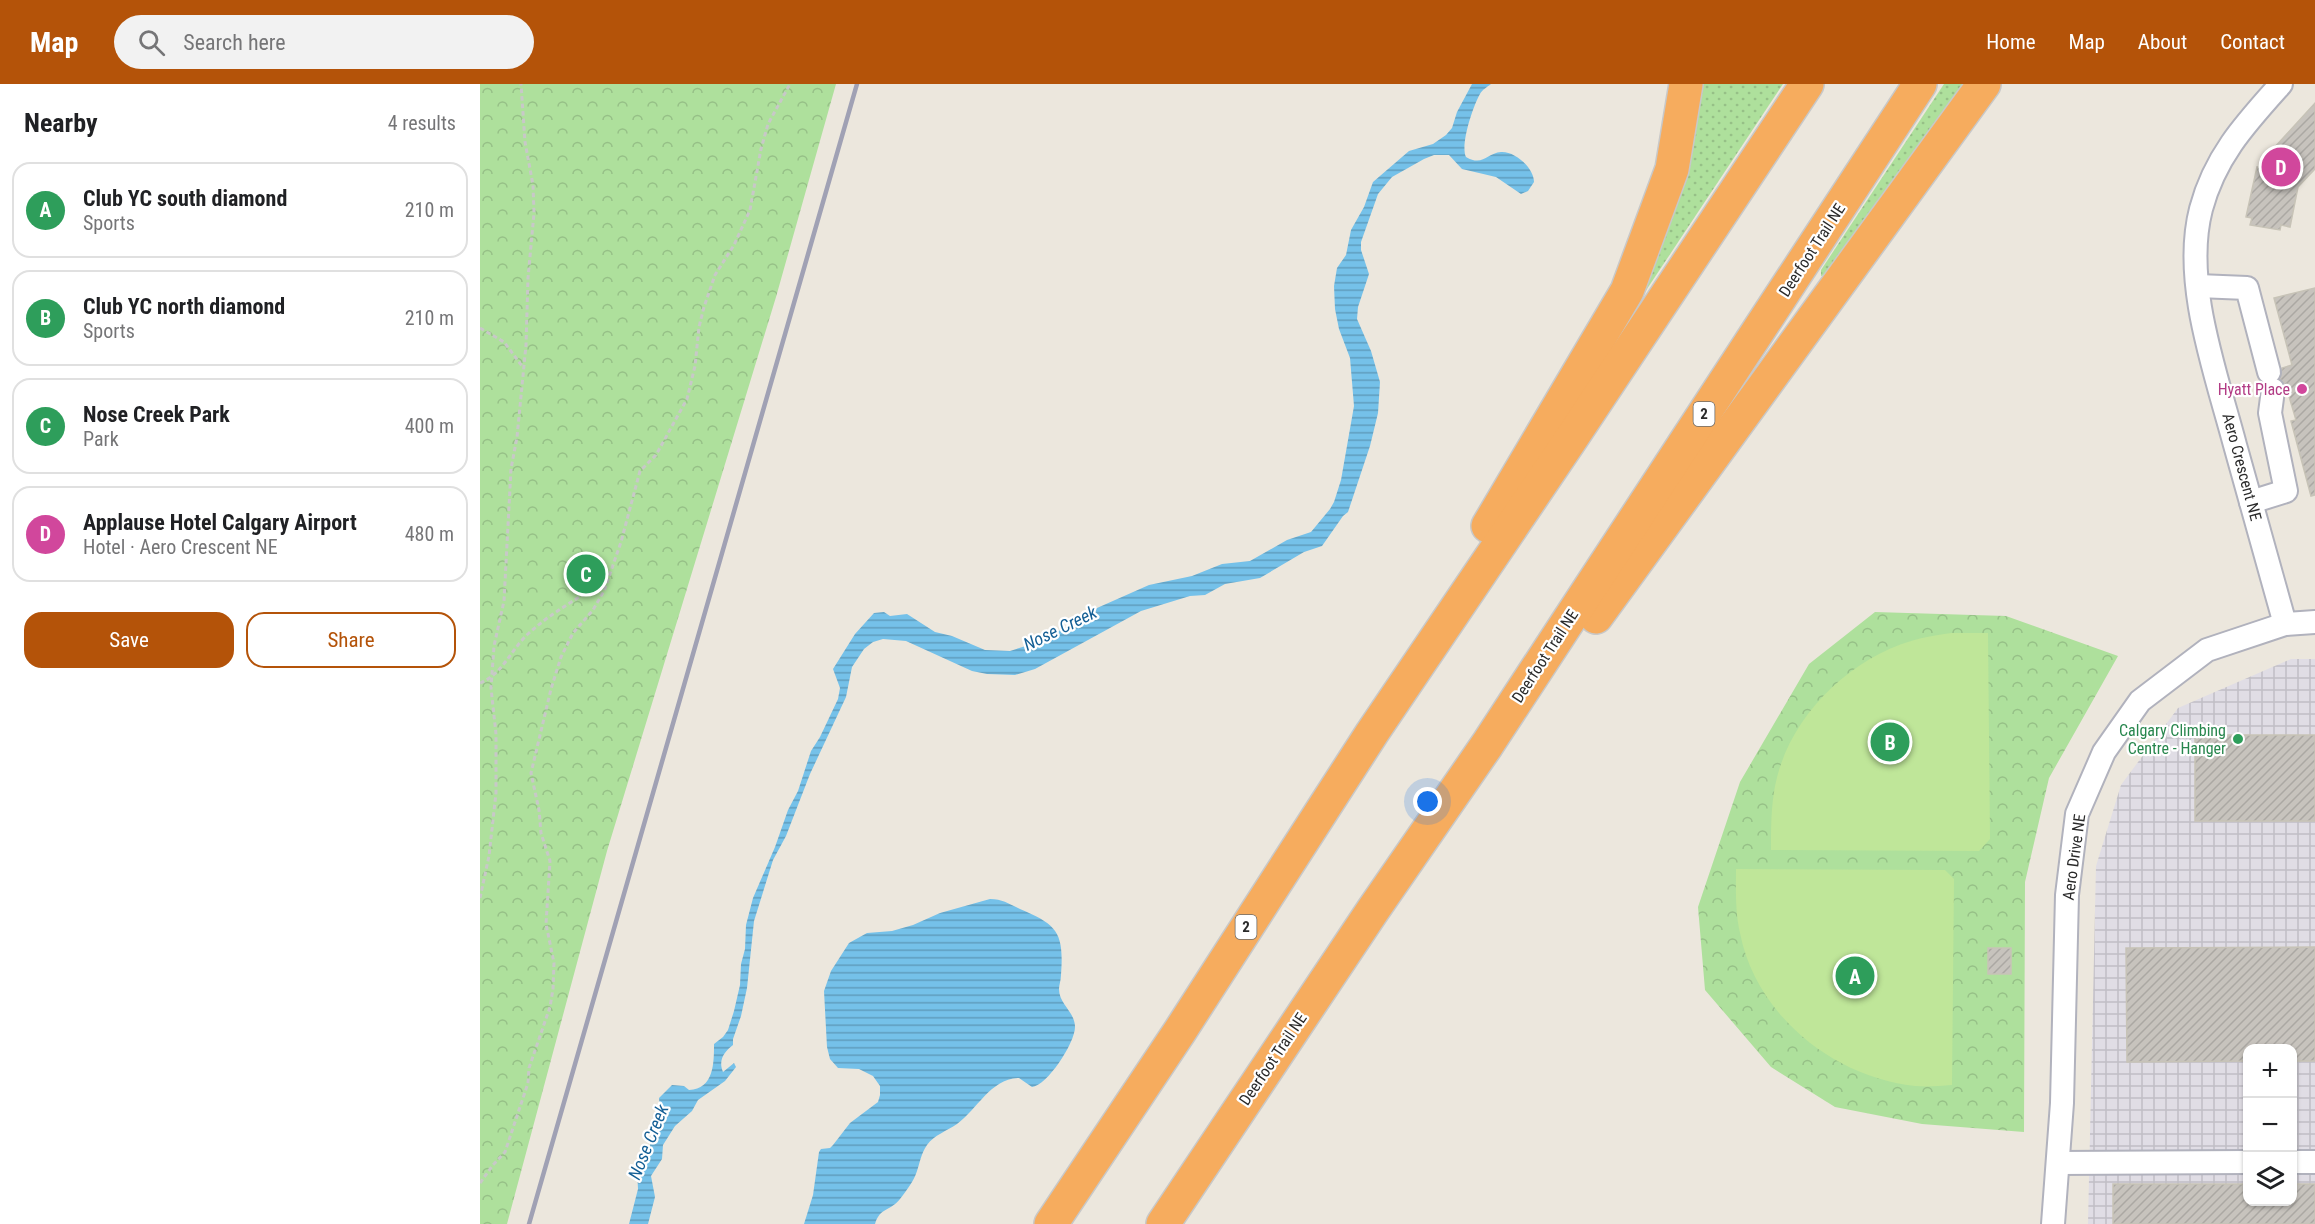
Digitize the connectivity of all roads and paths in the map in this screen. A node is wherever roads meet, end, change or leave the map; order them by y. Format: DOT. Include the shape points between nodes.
graph roads {
  1 [pos="521,84"];
  2 [pos="790,84"];
  3 [pos="1686,84"];
  4 [pos="1807,84"];
  5 [pos="1920,84"];
  6 [pos="1984,84"];
  7 [pos="2281,84"];
  8 [pos="2198,286"];
  9 [pos="480,328"];
  10 [pos="523,367"];
  11 [pos="2251,502"];
  12 [pos="608,578"];
  13 [pos="2315,622"];
  14 [pos="2285,624"];
  15 [pos="1441,631"];
  16 [pos="492,678"];
  17 [pos="480,683"];
  18 [pos="1487,745"];
  19 [pos="480,898"];
  20 [pos="2058,1162"];
  21 [pos="2243,1162"];
  22 [pos="2297,1162"];
  23 [pos="2315,1162"];
  24 [pos="480,1183"];
  25 [pos="1051,1224"];
  26 [pos="1163,1224"];
  27 [pos="2053,1224"];
  1 -- 10 [label="path" via="534,213"];
  2 -- 12 [label="path" via="768,124 750,210 716,274 704,307 687,399 656,455 640,471"];
  3 -- 15 [label="highway" via="1672,169 1627,291 1451,589"];
  4 -- 15 [label="highway, 2"];
  5 -- 18 [label="highway, Deerfoot Trail NE / 2"];
  6 -- 18 [label="highway" via="1516,727"];
  7 -- 8 [label="street, Aero Crescent NE" via="2241,128 2217,164 2201,208 2195,241"];
  8 -- 11 [label="street, Aero Crescent NE"];
  8 -- 11 [label="street" via="2247,288 2271,381 2270,413 2286,491"];
  9 -- 10 [label="path" via="504,342"];
  10 -- 16 [label="path" via="511,469 504,601"];
  11 -- 14 [label="street, Aero Crescent NE"];
  12 -- 16 [label="path" via="527,634"];
  12 -- 24 [label="path" via="604,591 573,633 561,657 534,753 531,773 550,861 546,924 554,963 553,989 505,1152"];
  13 -- 14 [label="street, Aero Drive NE"];
  14 -- 20 [label="street, Aero Drive NE" via="2207,650 2140,701 2104,753 2077,814 2067,895"];
  15 -- 25 [label="highway, 2"];
  16 -- 17 [label="path"];
  16 -- 19 [label="path" via="496,793"];
  18 -- 26 [label="highway, Deerfoot Trail NE / 2"];
  20 -- 21 [label="street"];
  20 -- 27 [label="street, Aero Drive NE"];
  22 -- 23 [label="street"];
}
